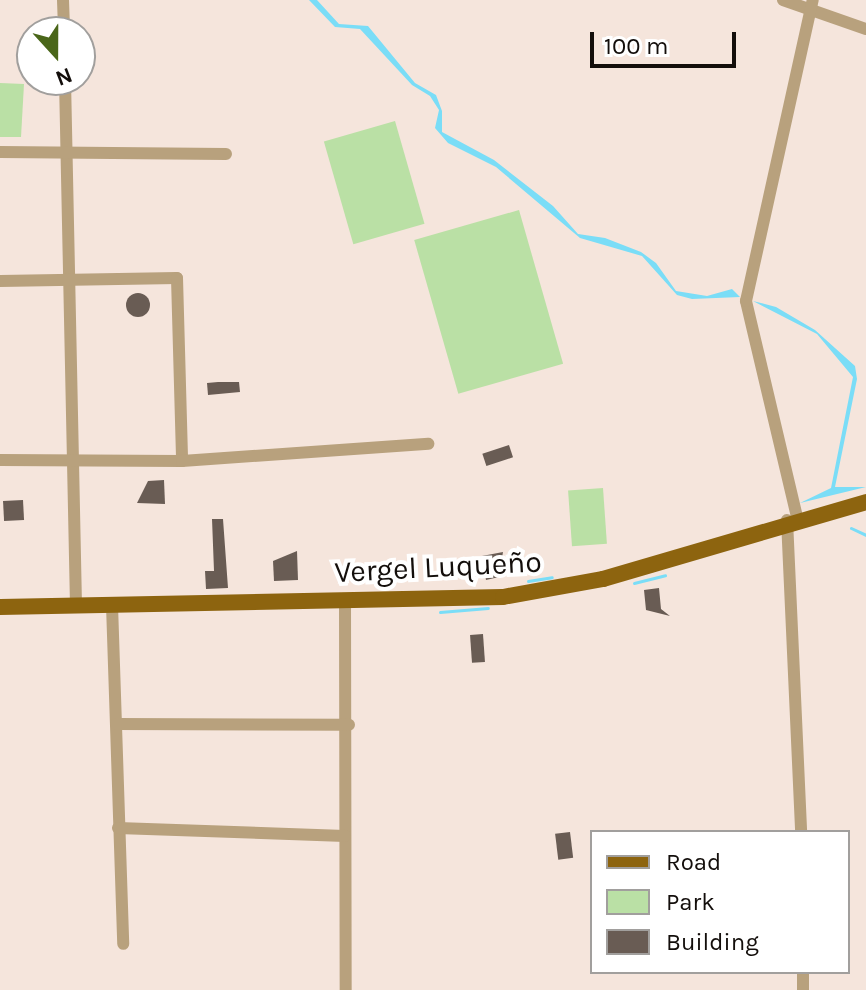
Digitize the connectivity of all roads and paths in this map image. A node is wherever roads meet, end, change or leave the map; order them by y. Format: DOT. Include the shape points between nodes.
graph roads {
  1 [pos="783,0"];
  2 [pos="812,6"];
  3 [pos="866,29"];
  4 [pos="65,96"];
  5 [pos="0,152"];
  6 [pos="67,153"];
  7 [pos="226,154"];
  8 [pos="70,280"];
  9 [pos="0,281"];
  10 [pos="428,444"];
  11 [pos="0,460"];
  12 [pos="73,460"];
  13 [pos="182,461"];
  14 [pos="866,502"];
  15 [pos="792,519"];
  16 [pos="112,605"];
  17 [pos="76,606"];
  18 [pos="0,607"];
  19 [pos="345,609"];
  20 [pos="116,724"];
  21 [pos="349,725"];
  22 [pos="118,828"];
  23 [pos="801,830"];
  24 [pos="345,836"];
  25 [pos="123,944"];
  26 [pos="346,990"];
  1 -- 2 [label="street"];
  2 -- 3 [label="street"];
  2 -- 15 [label="street" via="746,301"];
  4 -- 6 [label="street"];
  5 -- 6 [label="street"];
  6 -- 7 [label="street"];
  6 -- 8 [label="street"];
  8 -- 9 [label="street"];
  8 -- 12 [label="street"];
  8 -- 13 [label="street" via="177,278"];
  10 -- 13 [label="street"];
  11 -- 12 [label="street"];
  12 -- 13 [label="street"];
  12 -- 17 [label="street"];
  14 -- 15 [label="main road, Vergel Luqueño"];
  15 -- 19 [label="main road, Vergel Luqueño" via="648,567 538,592"];
  15 -- 23 [label="street"];
  16 -- 17 [label="main road, Vergel Luqueño"];
  16 -- 19 [label="main road, Vergel Luqueño"];
  16 -- 20 [label="street"];
  17 -- 18 [label="main road, Vergel Luqueño"];
  19 -- 21 [label="street"];
  20 -- 21 [label="street"];
  20 -- 22 [label="street"];
  21 -- 24 [label="street"];
  22 -- 24 [label="street"];
  22 -- 25 [label="street"];
  24 -- 26 [label="street"];
}
